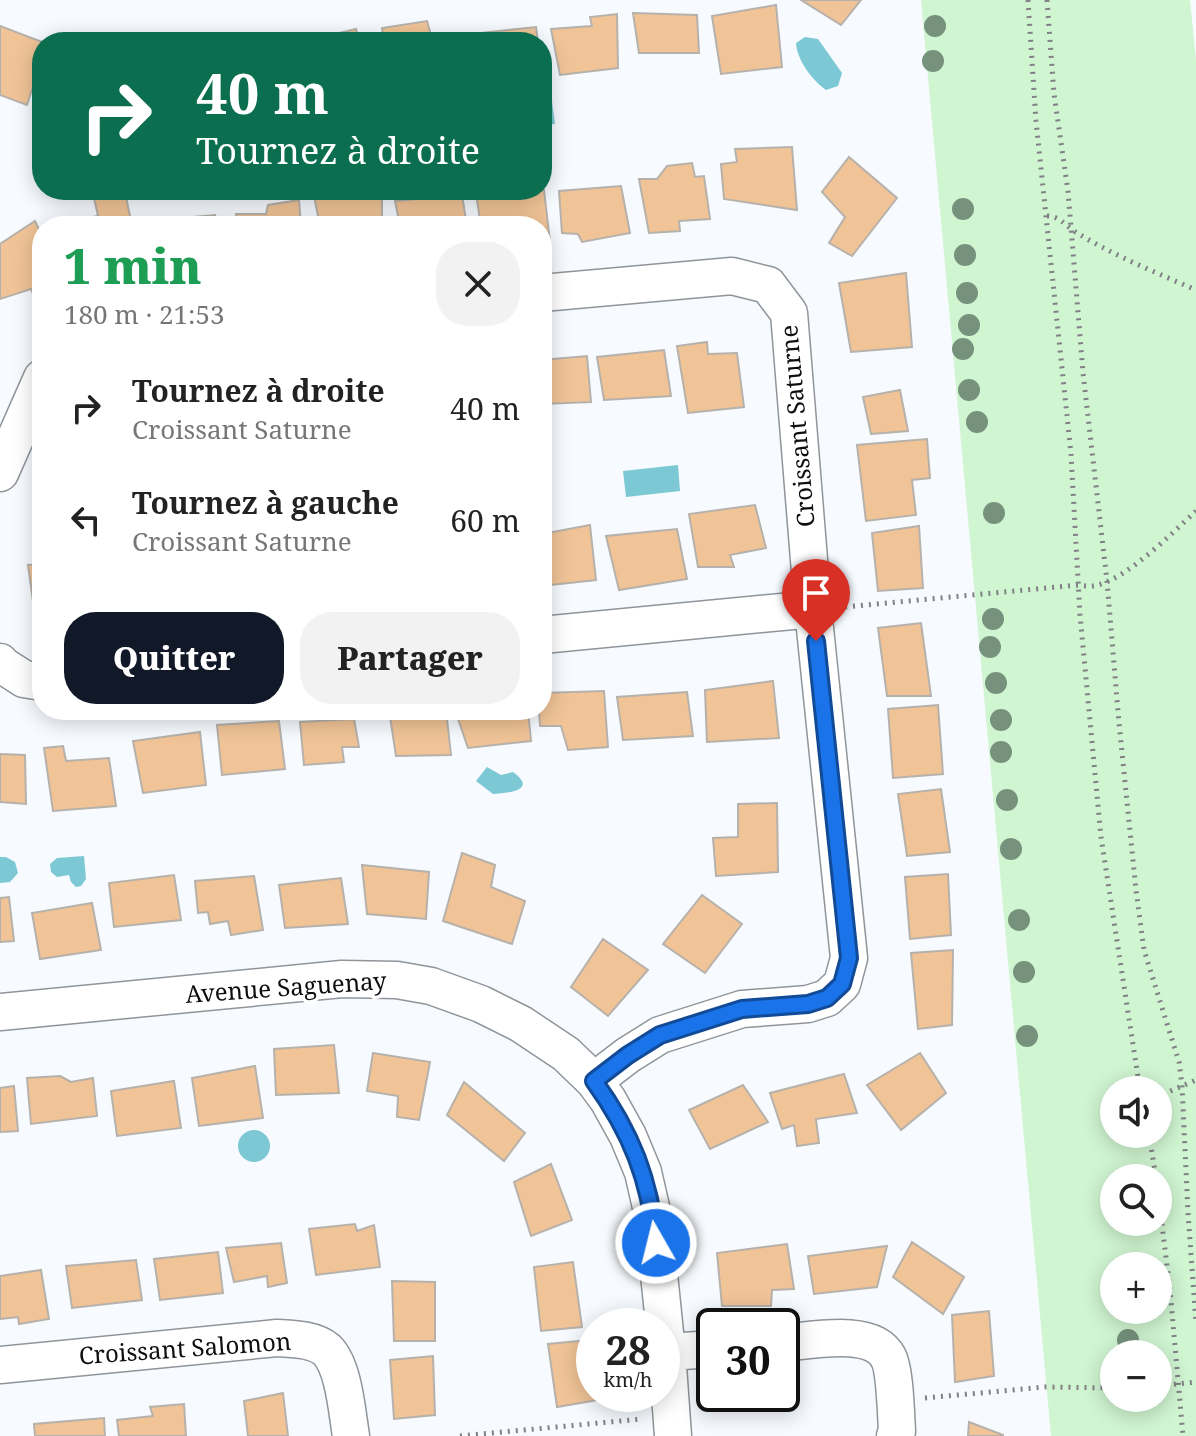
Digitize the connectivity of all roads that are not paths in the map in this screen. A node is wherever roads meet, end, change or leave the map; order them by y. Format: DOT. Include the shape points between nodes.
graph roads {
  1 [pos="552,292"];
  2 [pos="32,401"];
  3 [pos="0,473"];
  4 [pos="826,608"];
  5 [pos="552,634"];
  6 [pos="0,662"];
  7 [pos="32,680"];
  8 [pos="0,1012"];
  9 [pos="594,1081"];
  10 [pos="662,1308"];
  11 [pos="800,1342"];
  12 [pos="0,1365"];
  13 [pos="351,1436"];
  14 [pos="895,1436"];
  1 -- 4 [label="street, Croissant Saturne" via="732,276 768,285 789,313"];
  2 -- 3 [label="street"];
  4 -- 5 [label="street"];
  4 -- 9 [label="street, Croissant Saturne" via="849,958 842,984 827,998 808,1004 742,1009 660,1035"];
  6 -- 7 [label="street"];
  8 -- 9 [label="street, Avenue Saguenay" via="342,979 397,980 431,986 521,1024 566,1054"];
  9 -- 10 [label="street, Avenue Saguenay" via="643,1172"];
  11 -- 14 [label="street" via="859,1338 879,1346 889,1359"];
  12 -- 13 [label="street, Croissant Salomon" via="277,1338 307,1341 326,1350 340,1373"];
}
